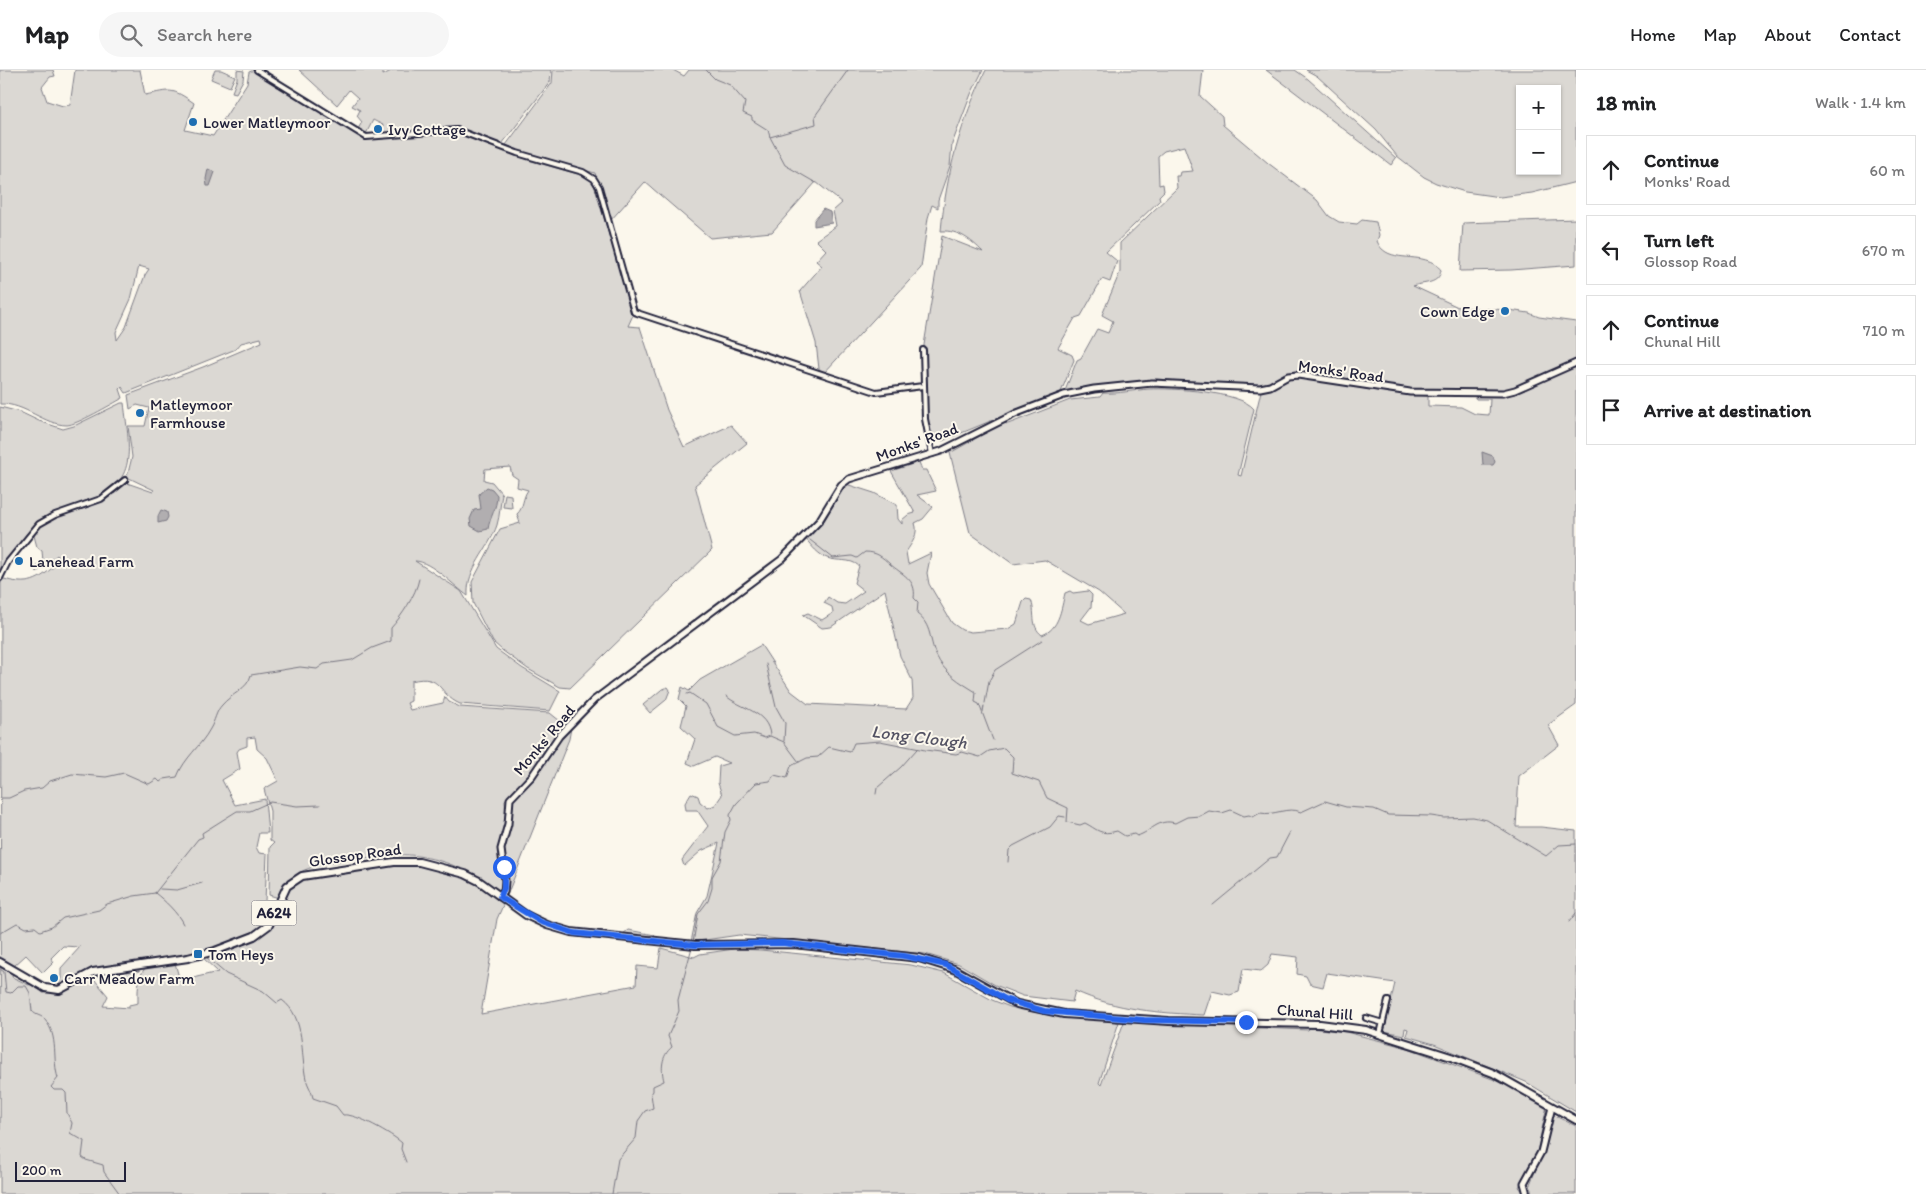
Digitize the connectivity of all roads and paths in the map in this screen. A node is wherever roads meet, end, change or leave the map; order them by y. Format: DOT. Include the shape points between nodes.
graph roads {
  1 [pos="257,70"];
  2 [pos="923,350"];
  3 [pos="1576,363"];
  4 [pos="923,386"];
  5 [pos="932,454"];
  6 [pos="125,480"];
  7 [pos="0,578"];
  8 [pos="500,897"];
  9 [pos="863,951"];
  10 [pos="0,962"];
  11 [pos="1388,1000"];
  12 [pos="1366,1018"];
  13 [pos="1383,1023"];
  14 [pos="1380,1034"];
  15 [pos="1552,1107"];
  16 [pos="1576,1120"];
  17 [pos="1527,1194"];
  1 -- 4 [label="street" via="366,137 457,130 589,175 599,187 634,312 876,392"];
  2 -- 4 [label="street"];
  3 -- 5 [label="street, Monks' Road" via="1503,393 1410,392 1298,375 1260,388 1152,384 1088,390 1064,395 1016,413"];
  4 -- 5 [label="street" via="926,430"];
  5 -- 8 [label="street, Monks' Road" via="845,482 826,513 782,559 594,700 559,736 532,776 512,794 501,849 505,886"];
  6 -- 7 [label="street" via="101,499 39,524 8,562"];
  8 -- 9 [label="main road, Glossop Road / A624" via="541,922 574,933 690,945 769,942"];
  8 -- 10 [label="main road, Glossop Road / A624" via="479,881 453,870 419,862 394,862 297,878 287,886 264,930 200,956 93,972 56,990 43,988"];
  9 -- 14 [label="main road, Chunal Hill / A624" via="946,965 1007,1000 1049,1012 1177,1022 1320,1024"];
  11 -- 13 [label="street"];
  12 -- 13 [label="street"];
  13 -- 14 [label="street"];
  14 -- 15 [label="main road, Chunal Hill / A624" via="1478,1067"];
  15 -- 16 [label="main road, A624"];
  15 -- 17 [label="street" via="1541,1152 1524,1183"];
}
